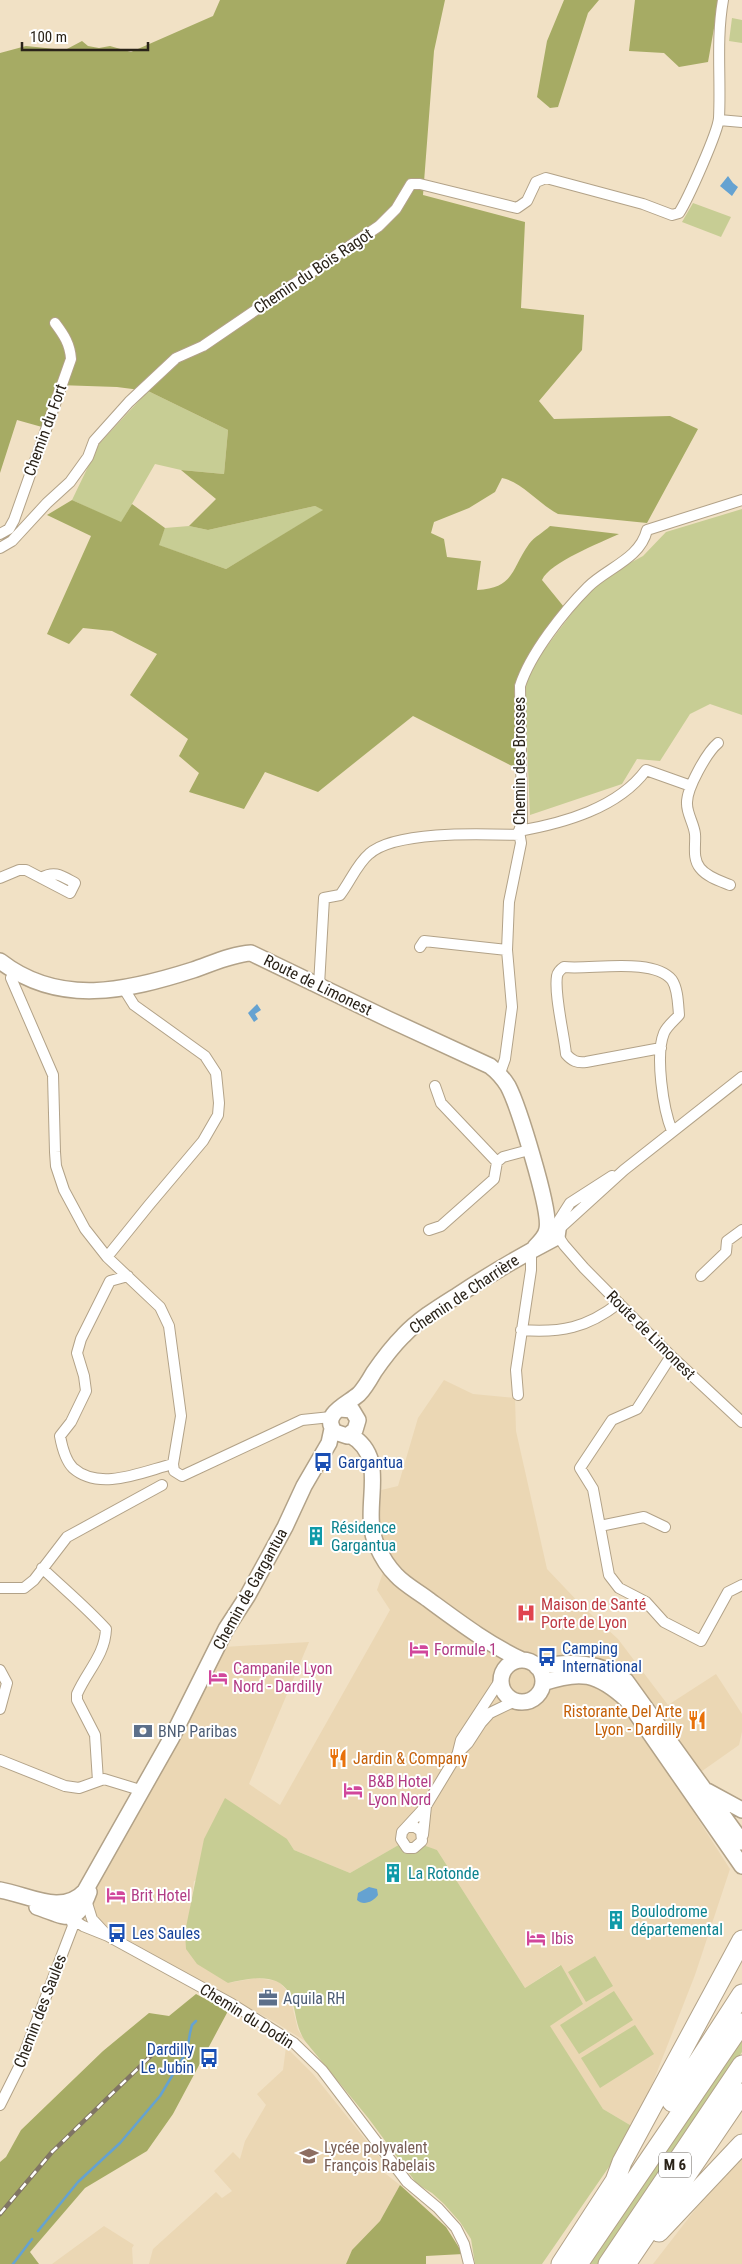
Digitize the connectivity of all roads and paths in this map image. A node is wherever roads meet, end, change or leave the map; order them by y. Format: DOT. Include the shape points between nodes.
graph roads {
  1 [pos="723,0"];
  2 [pos="719,120"];
  3 [pos="742,122"];
  4 [pos="55,323"];
  5 [pos="742,500"];
  6 [pos="0,534"];
  7 [pos="0,548"];
  8 [pos="718,743"];
  9 [pos="691,786"];
  10 [pos="519,833"];
  11 [pos="0,878"];
  12 [pos="41,878"];
  13 [pos="730,885"];
  14 [pos="420,947"];
  15 [pos="507,950"];
  16 [pos="0,961"];
  17 [pos="14,972"];
  18 [pos="319,985"];
  19 [pos="124,989"];
  20 [pos="661,1048"];
  21 [pos="500,1074"];
  22 [pos="742,1077"];
  23 [pos="435,1086"];
  24 [pos="672,1131"];
  25 [pos="529,1150"];
  26 [pos="496,1162"];
  27 [pos="624,1170"];
  28 [pos="429,1230"];
  29 [pos="742,1230"];
  30 [pos="554,1232"];
  31 [pos="532,1249"];
  32 [pos="107,1257"];
  33 [pos="128,1276"];
  34 [pos="701,1276"];
  35 [pos="619,1303"];
  36 [pos="521,1330"];
  37 [pos="670,1356"];
  38 [pos="518,1395"];
  39 [pos="742,1422"];
  40 [pos="341,1426"];
  41 [pos="173,1464"];
  42 [pos="162,1485"];
  43 [pos="600,1526"];
  44 [pos="665,1527"];
  45 [pos="42,1568"];
  46 [pos="742,1585"];
  47 [pos="0,1588"];
  48 [pos="473,1633"];
  49 [pos="522,1660"];
  50 [pos="537,1667"];
  51 [pos="0,1670"];
  52 [pos="502,1676"];
  53 [pos="543,1683"];
  54 [pos="515,1701"];
  55 [pos="0,1709"];
  56 [pos="458,1753"];
  57 [pos="0,1760"];
  58 [pos="98,1781"];
  59 [pos="140,1790"];
  60 [pos="706,1791"];
  61 [pos="426,1806"];
  62 [pos="742,1810"];
  63 [pos="407,1827"];
  64 [pos="423,1835"];
  65 [pos="742,1842"];
  66 [pos="742,1866"];
  67 [pos="0,1890"];
  68 [pos="0,1898"];
  69 [pos="76,1906"];
  70 [pos="108,1936"];
  71 [pos="742,1940"];
  72 [pos="742,1994"];
  73 [pos="742,2023"];
  74 [pos="742,2065"];
  75 [pos="742,2092"];
  76 [pos="0,2105"];
  77 [pos="742,2144"];
  78 [pos="615,2181"];
  79 [pos="469,2264"];
  80 [pos="561,2264"];
  81 [pos="578,2264"];
  82 [pos="608,2264"];
  83 [pos="626,2264"];
  84 [pos="631,2264"];
  1 -- 2 [label="street" via="718,34"];
  2 -- 3 [label="street"];
  2 -- 7 [label="street, Chemin du Bois Ragot" via="694,184 683,206 672,215 546,178 536,182 527,201 517,208 411,184 392,214 358,242 203,346 176,358 129,402 94,441 88,457 70,482 12,541"];
  4 -- 6 [label="street, Chemin du Fort" via="70,348 71,358 14,520"];
  5 -- 10 [label="street, Chemin des Brosses" via="647,530 640,548 589,586 539,648 520,686 522,822"];
  8 -- 9 [label="street" via="710,749"];
  9 -- 10 [label="street" via="646,770 624,793 604,805"];
  9 -- 13 [label="street" via="686,803 695,832 695,858 700,869"];
  10 -- 15 [label="street, Chemin des Brosses" via="521,843 509,902"];
  10 -- 18 [label="street" via="428,837 383,845 368,854 340,895 324,898"];
  11 -- 12 [label="street" via="19,870"];
  14 -- 15 [label="street" via="424,941"];
  15 -- 21 [label="street, Chemin des Brosses" via="512,1007"];
  16 -- 17 [label="street, Route de Limonest"];
  17 -- 19 [label="street, Route de Limonest" via="34,982 62,988"];
  17 -- 32 [label="street" via="11,978 53,1075 55,1152 60,1179 85,1229"];
  18 -- 19 [label="street, Route de Limonest" via="251,953 244,953"];
  18 -- 21 [label="street, Route de Limonest" via="490,1066"];
  19 -- 32 [label="street" via="134,1004 205,1056 216,1072 218,1115 203,1141"];
  20 -- 20 [label="street" via="664,1032 679,1014 675,989 668,977 637,965 564,967 559,970 559,1003 566,1054 570,1059 586,1062"];
  20 -- 24 [label="street" via="666,1116"];
  21 -- 25 [label="street, Route de Limonest" via="519,1114"];
  22 -- 24 [label="street, Chemin de Charrière"];
  23 -- 26 [label="street" via="441,1103"];
  24 -- 27 [label="street, Chemin de Charrière"];
  25 -- 26 [label="street" via="503,1156"];
  25 -- 30 [label="street, Route de Limonest"];
  26 -- 28 [label="street" via="494,1179 441,1226"];
  27 -- 30 [label="street, Chemin de Charrière"];
  27 -- 30 [label="street, Chemin de Charrière" via="570,1203"];
  29 -- 34 [label="street" via="727,1241 726,1252"];
  30 -- 31 [label="street, Chemin de Charrière"];
  30 -- 35 [label="street, Route de Limonest"];
  31 -- 36 [label="street"];
  31 -- 40 [label="street, Chemin de Charrière" via="413,1326 393,1347"];
  32 -- 33 [label="street"];
  33 -- 41 [label="street" via="160,1307 169,1326 181,1416"];
  33 -- 41 [label="street" via="110,1281 81,1340 77,1353 86,1391 60,1436 72,1468 88,1476 136,1475"];
  35 -- 36 [label="street" via="590,1322 571,1329"];
  35 -- 37 [label="street, Route de Limonest"];
  36 -- 38 [label="street" via="516,1370"];
  37 -- 39 [label="street, Route de Limonest"];
  37 -- 43 [label="street" via="638,1409 612,1420 580,1468 593,1489"];
  40 -- 41 [label="street" via="302,1420 188,1473 179,1475"];
  40 -- 48 [label="street" via="368,1450 373,1469 370,1519 377,1546 395,1575"];
  40 -- 59 [label="street, Chemin de Gargantua" via="226,1629 172,1737"];
  42 -- 45 [label="street" via="67,1537"];
  43 -- 44 [label="street" via="644,1517"];
  43 -- 46 [label="street" via="609,1575 619,1588 646,1602 664,1622 701,1642 728,1592"];
  45 -- 47 [label="street" via="24,1588"];
  45 -- 58 [label="street" via="106,1629 106,1642 77,1694 95,1735"];
  48 -- 49 [label="street"];
  48 -- 52 [label="street" via="493,1653"];
  49 -- 50 [label="street"];
  49 -- 52 [label="street" via="510,1664"];
  50 -- 53 [label="street"];
  50 -- 60 [label="street" via="586,1664 604,1668 626,1681"];
  51 -- 55 [label="street" via="8,1683"];
  52 -- 54 [label="street" via="504,1693"];
  52 -- 56 [label="street" via="461,1740"];
  53 -- 54 [label="street" via="534,1699"];
  53 -- 66 [label="street" via="571,1675 586,1675 613,1687 627,1700"];
  54 -- 56 [label="street" via="490,1713"];
  56 -- 61 [label="street"];
  57 -- 58 [label="street" via="65,1786 79,1788"];
  58 -- 59 [label="street" via="104,1779"];
  59 -- 69 [label="street, Chemin de Gargantua"];
  60 -- 62 [label="street"];
  60 -- 65 [label="street"];
  61 -- 63 [label="street"];
  61 -- 64 [label="street"];
  63 -- 64 [label="street" via="418,1828"];
  63 -- 64 [label="street" via="401,1839 407,1848 418,1847"];
  67 -- 69 [label="street"];
  68 -- 69 [label="street" via="41,1908 61,1917"];
  69 -- 70 [label="street, Chemin du Dodin"];
  69 -- 70 [label="street, Chemin du Dodin" via="83,1926"];
  69 -- 76 [label="street, Chemin des Saules" via="73,1926 46,2001"];
  70 -- 79 [label="street, Chemin du Dodin" via="294,2043 322,2070 407,2182 456,2228"];
  71 -- 78 [label="highway" via="622,2162"];
  72 -- 78 [label="highway" via="638,2154"];
  73 -- 81 [label="highway, M 6"];
  74 -- 82 [label="highway, M 6"];
  75 -- 83 [label="highway"];
  77 -- 84 [label="highway"];
  78 -- 80 [label="highway"];
}
